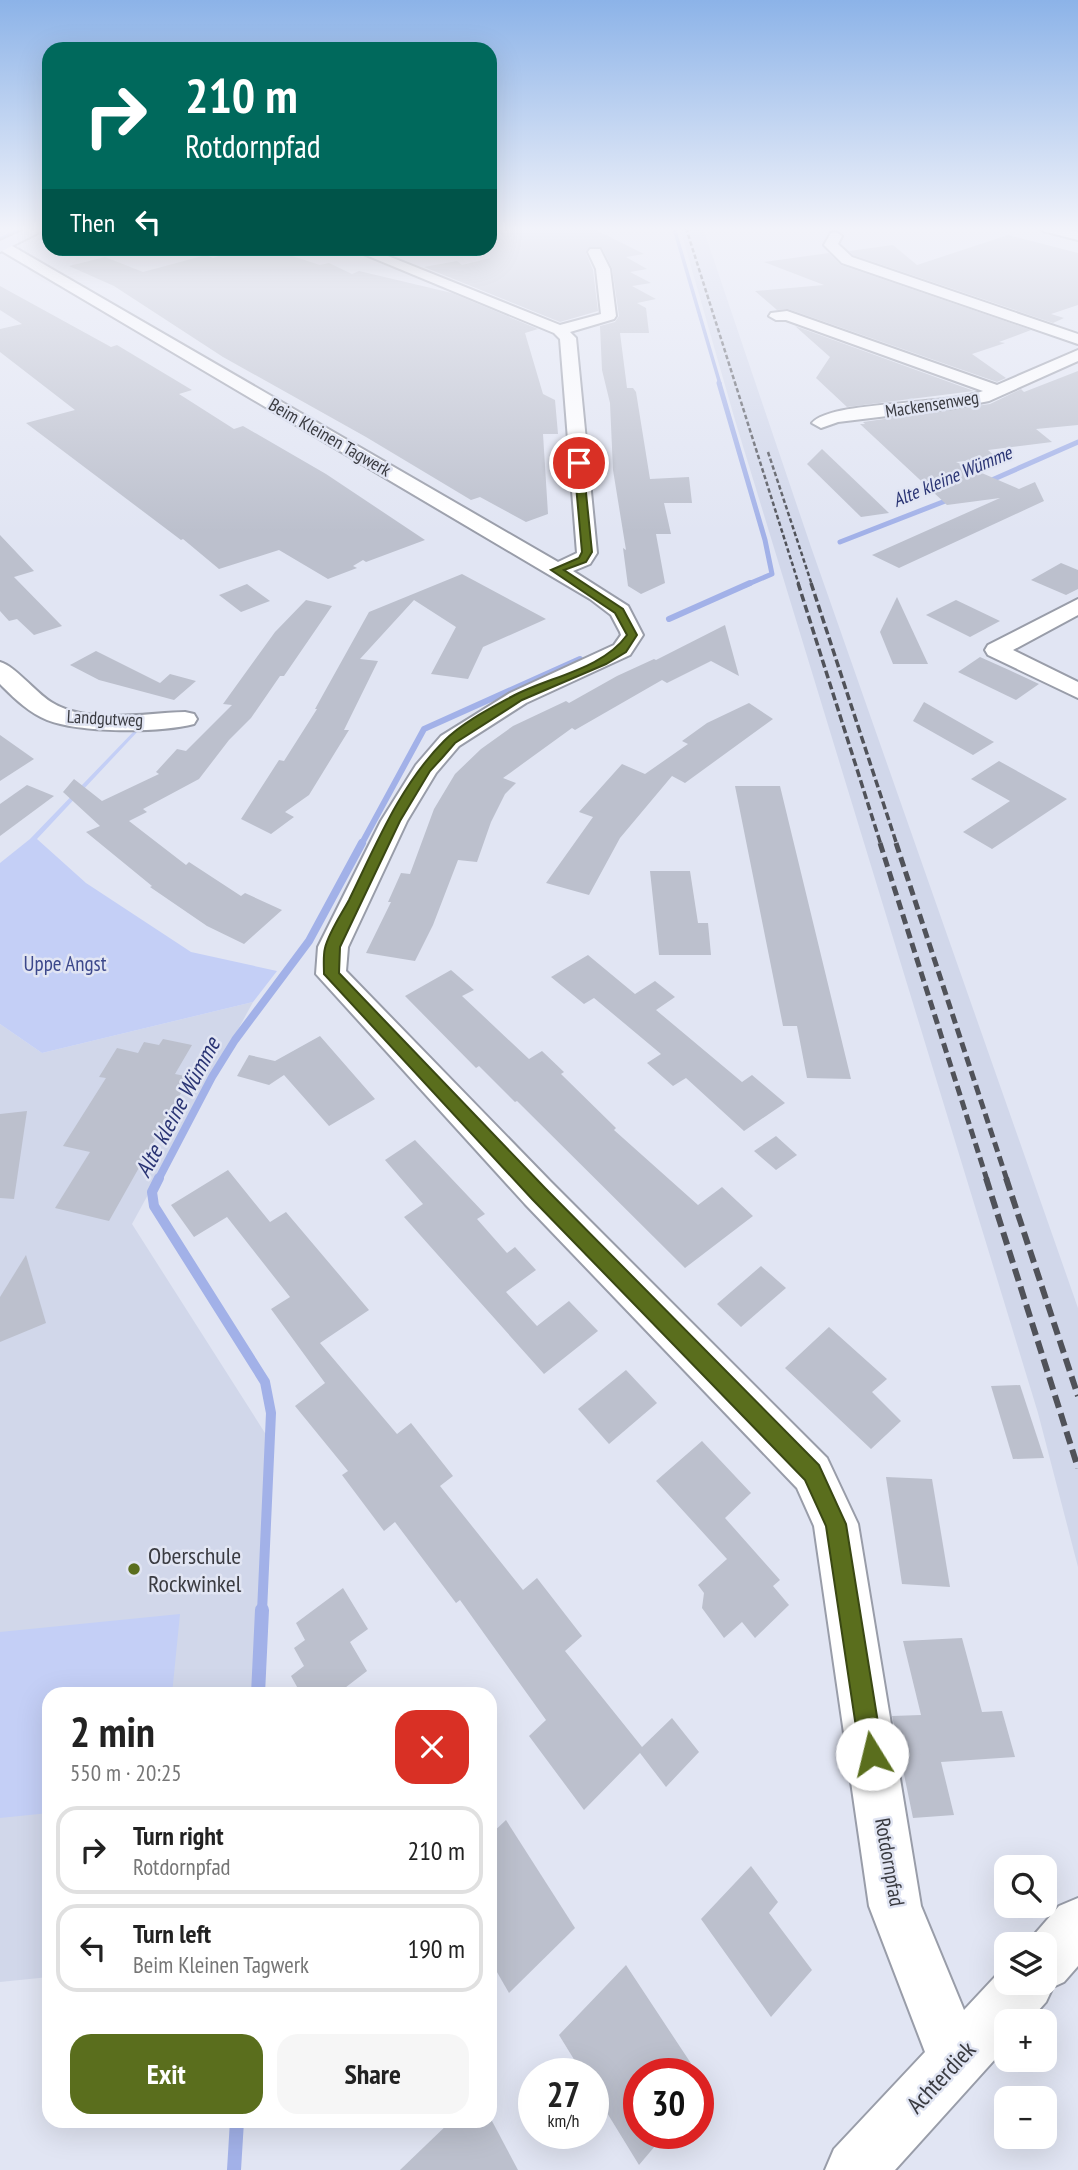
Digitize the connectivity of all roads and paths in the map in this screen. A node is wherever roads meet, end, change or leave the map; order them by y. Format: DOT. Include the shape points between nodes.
graph roads {
  1 [pos="144,329"];
  2 [pos="825,329"];
  3 [pos="1049,329"];
  4 [pos="559,330"];
  5 [pos="1078,339"];
  6 [pos="1078,355"];
  7 [pos="999,391"];
  8 [pos="821,423"];
  9 [pos="556,570"];
  10 [pos="1078,606"];
  11 [pos="620,611"];
  12 [pos="0,669"];
  13 [pos="1078,691"];
  14 [pos="185,719"];
  15 [pos="1078,1925"];
  16 [pos="1057,1949"];
  17 [pos="1016,1995"];
  18 [pos="957,2060"];
  19 [pos="855,2170"];
  1 -- 9 [label="street, Beim Kleinen Tagwerk"];
  2 -- 7 [label="street"];
  3 -- 5 [label="street"];
  4 -- 9 [label="street" via="568,338 587,552 583,560"];
  6 -- 7 [label="street, Mackensenweg"];
  7 -- 8 [label="street, Mackensenweg" via="953,403 834,417"];
  9 -- 11 [label="street, Beim Kleinen Tagwerk"];
  10 -- 13 [label="street" via="996,650"];
  11 -- 18 [label="street, Rotdornpfad" via="632,635 622,650 486,716 450,741 425,770 394,821 332,947 331,974 538,1194 812,1473 836,1524 895,1906"];
  12 -- 14 [label="street, Landgutweg" via="22,693 56,715 111,721"];
  15 -- 16 [label="street"];
  17 -- 18 [label="street, Achterdiek"];
  18 -- 19 [label="street, Achterdiek"];
}
